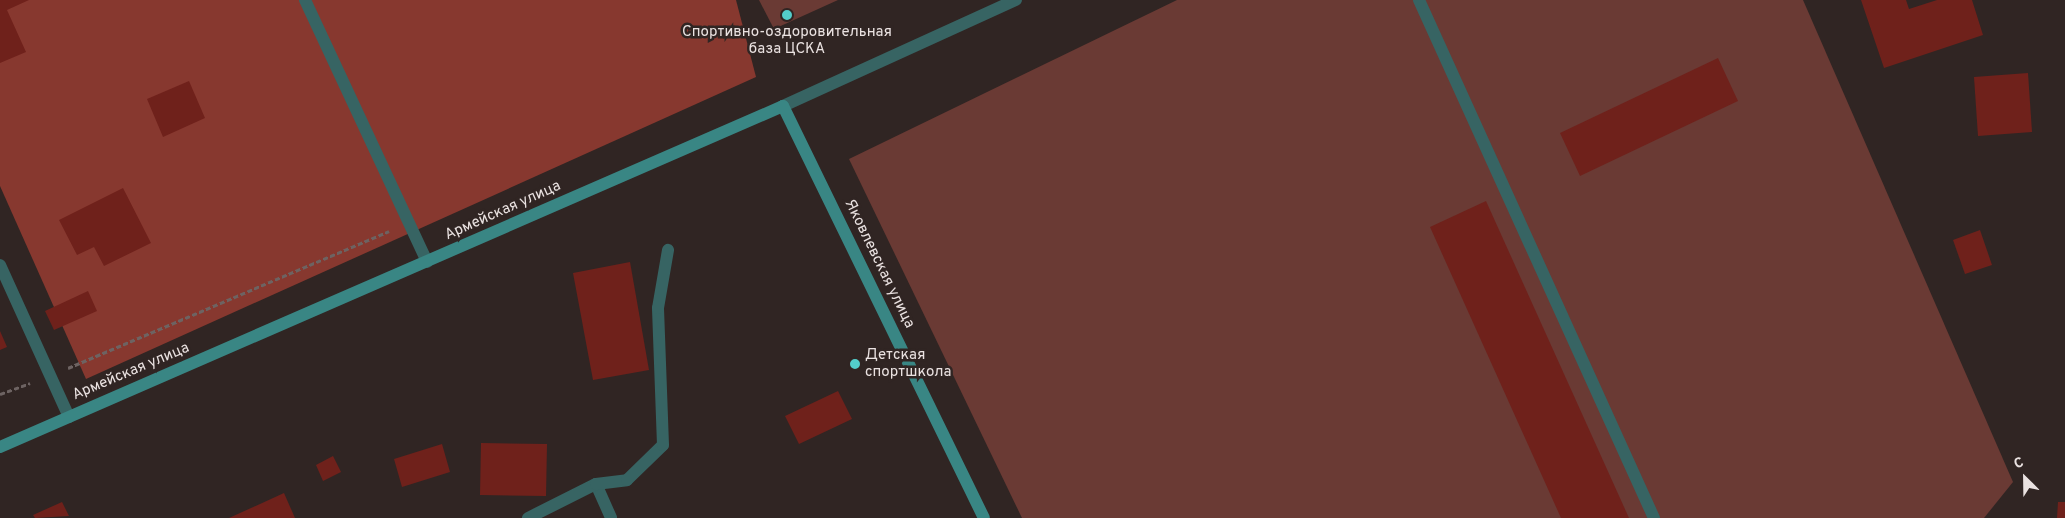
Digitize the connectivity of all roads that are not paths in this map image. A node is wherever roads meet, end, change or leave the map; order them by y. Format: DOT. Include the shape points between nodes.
graph roads {
  1 [pos="305,0"];
  2 [pos="1016,0"];
  3 [pos="1419,0"];
  4 [pos="783,106"];
  5 [pos="668,250"];
  6 [pos="427,262"];
  7 [pos="0,265"];
  8 [pos="69,417"];
  9 [pos="0,447"];
  10 [pos="596,484"];
  11 [pos="528,518"];
  12 [pos="610,518"];
  13 [pos="984,518"];
  14 [pos="1654,518"];
  1 -- 6 [label="street"];
  2 -- 4 [label="street, Армейская улица"];
  3 -- 14 [label="street"];
  4 -- 6 [label="street, Армейская улица"];
  4 -- 13 [label="street, Яковлевская улица"];
  5 -- 10 [label="street" via="658,308 663,445 627,480"];
  6 -- 8 [label="street, Армейская улица"];
  7 -- 8 [label="street"];
  8 -- 9 [label="street, Армейская улица"];
  10 -- 11 [label="street"];
  10 -- 12 [label="street"];
}
